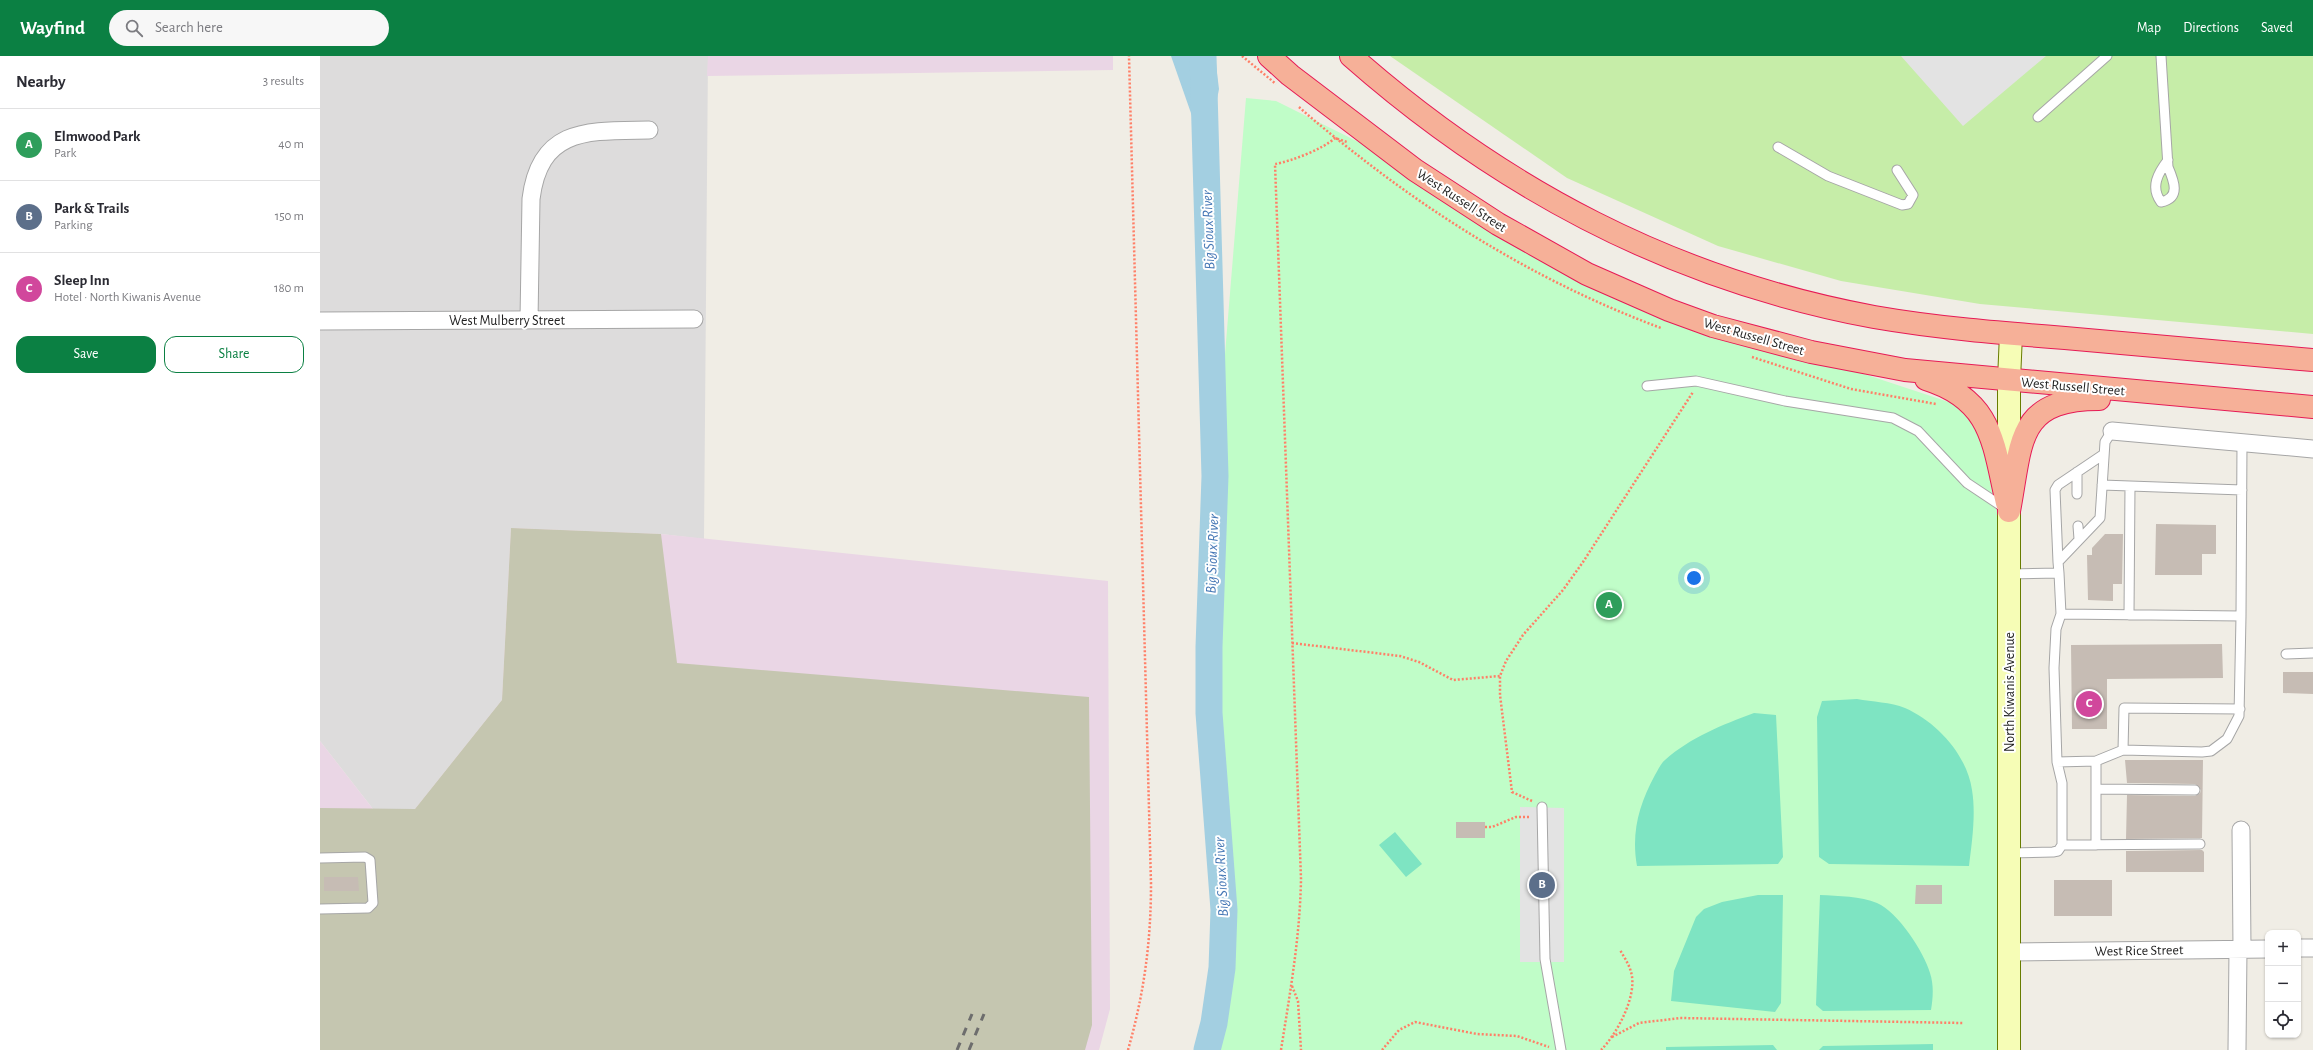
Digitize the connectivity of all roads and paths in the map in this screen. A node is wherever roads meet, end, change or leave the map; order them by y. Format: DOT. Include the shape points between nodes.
graph roads {
  1 [pos="1129,56"];
  2 [pos="1242,56"];
  3 [pos="1269,56"];
  4 [pos="2106,56"];
  5 [pos="2161,56"];
  6 [pos="1361,59"];
  7 [pos="1283,79"];
  8 [pos="2038,117"];
  9 [pos="649,130"];
  10 [pos="1335,138"];
  11 [pos="1778,147"];
  12 [pos="2168,160"];
  13 [pos="1897,170"];
  14 [pos="694,319"];
  15 [pos="529,320"];
  16 [pos="320,321"];
  17 [pos="2011,334"];
  18 [pos="2313,360"];
  19 [pos="1874,365"];
  20 [pos="2008,380"];
  21 [pos="1696,381"];
  22 [pos="1647,386"];
  23 [pos="2192,396"];
  24 [pos="2313,407"];
  25 [pos="2112,431"];
  26 [pos="2242,443"];
  27 [pos="2313,449"];
  28 [pos="2104,454"];
  29 [pos="2077,472"];
  30 [pos="2102,485"];
  31 [pos="2130,486"];
  32 [pos="2242,490"];
  33 [pos="2077,494"];
  34 [pos="2008,511"];
  35 [pos="2078,526"];
  36 [pos="2079,540"];
  37 [pos="2058,562"];
  38 [pos="2059,573"];
  39 [pos="2009,574"];
  40 [pos="2061,614"];
  41 [pos="2129,615"];
  42 [pos="2241,616"];
  43 [pos="1292,643"];
  44 [pos="2313,653"];
  45 [pos="2286,654"];
  46 [pos="1500,676"];
  47 [pos="2240,709"];
  48 [pos="2123,750"];
  49 [pos="2096,761"];
  50 [pos="2057,762"];
  51 [pos="2096,789"];
  52 [pos="2195,790"];
  53 [pos="1542,807"];
  54 [pos="1542,818"];
  55 [pos="1485,827"];
  56 [pos="2241,830"];
  57 [pos="2200,844"];
  58 [pos="2062,845"];
  59 [pos="2096,845"];
  60 [pos="2009,853"];
  61 [pos="320,858"];
  62 [pos="320,909"];
  63 [pos="2301,948"];
  64 [pos="2313,948"];
  65 [pos="2240,949"];
  66 [pos="2265,949"];
  67 [pos="1620,950"];
  68 [pos="2009,952"];
  69 [pos="1292,985"];
  70 [pos="1963,1023"];
  71 [pos="1612,1037"];
  72 [pos="1551,1048"];
  73 [pos="1128,1050"];
  74 [pos="1281,1050"];
  75 [pos="1301,1050"];
  76 [pos="1382,1050"];
  77 [pos="1561,1050"];
  78 [pos="1601,1050"];
  79 [pos="2009,1050"];
  80 [pos="2237,1050"];
  1 -- 73 [label="path" via="1151,935 1144,987"];
  2 -- 7 [label="path, bridge"];
  3 -- 7 [label="highway, West Russell Street"];
  4 -- 8 [label="lane"];
  5 -- 12 [label="lane"];
  6 -- 17 [label="highway" via="1421,114 1494,166 1563,208 1654,251 1756,288 1814,303 1875,317"];
  7 -- 19 [label="highway, West Russell Street" via="1498,224 1587,274 1713,326 1811,352"];
  9 -- 15 [label="street" via="579,134 557,145 541,162 533,182 531,199"];
  10 -- 43 [label="path" via="1329,144 1275,164"];
  11 -- 13 [label="lane" via="1828,176 1902,205 1908,204 1913,195"];
  14 -- 15 [label="street, West Mulberry Street"];
  15 -- 16 [label="street, West Mulberry Street"];
  17 -- 18 [label="highway"];
  17 -- 20 [label="main road, North Kiwanis Avenue"];
  19 -- 20 [label="highway, West Russell Street"];
  19 -- 34 [label="highway" via="1944,386 1960,393 1970,402 1979,412 1992,441"];
  20 -- 23 [label="highway, West Russell Street"];
  20 -- 34 [label="main road, North Kiwanis Avenue"];
  21 -- 22 [label="lane"];
  21 -- 34 [label="lane" via="1785,401 1893,418 1918,431 1967,483"];
  21 -- 46 [label="path" via="1692,395 1583,562 1523,635 1506,661"];
  23 -- 24 [label="highway, West Russell Street"];
  23 -- 34 [label="highway" via="2080,399 2061,402 2047,408 2027,428 2022,441"];
  25 -- 26 [label="street"];
  25 -- 28 [label="lane" via="2104,442"];
  26 -- 27 [label="street"];
  26 -- 32 [label="lane"];
  28 -- 29 [label="lane"];
  28 -- 30 [label="lane"];
  29 -- 33 [label="lane"];
  29 -- 37 [label="lane" via="2055,490"];
  30 -- 31 [label="lane"];
  30 -- 36 [label="lane" via="2100,518"];
  31 -- 32 [label="lane"];
  31 -- 41 [label="lane"];
  32 -- 42 [label="lane"];
  34 -- 39 [label="main road, North Kiwanis Avenue"];
  35 -- 36 [label="lane"];
  36 -- 37 [label="lane"];
  37 -- 38 [label="lane"];
  38 -- 39 [label="lane"];
  38 -- 40 [label="lane"];
  39 -- 60 [label="main road, North Kiwanis Avenue"];
  40 -- 41 [label="lane"];
  40 -- 50 [label="lane" via="2056,629 2054,668"];
  41 -- 42 [label="lane"];
  42 -- 47 [label="lane"];
  43 -- 46 [label="path" via="1400,656 1419,662 1453,680"];
  43 -- 69 [label="path" via="1300,879 1299,926"];
  44 -- 45 [label="lane"];
  46 -- 53 [label="path" via="1502,720 1512,792 1528,800 1542,803"];
  47 -- 48 [label="lane" via="2240,716 2230,735 2211,751"];
  47 -- 48 [label="lane" via="2124,708"];
  48 -- 49 [label="lane"];
  49 -- 50 [label="lane"];
  49 -- 51 [label="lane"];
  50 -- 58 [label="lane" via="2062,783"];
  51 -- 52 [label="lane"];
  51 -- 59 [label="lane"];
  53 -- 54 [label="lane"];
  54 -- 55 [label="path" via="1516,817 1492,827"];
  54 -- 77 [label="lane" via="1546,959"];
  56 -- 65 [label="street"];
  57 -- 59 [label="lane"];
  58 -- 59 [label="lane"];
  58 -- 60 [label="lane" via="2058,851 2053,852"];
  60 -- 68 [label="main road, North Kiwanis Avenue"];
  61 -- 62 [label="lane" via="365,857 370,860 373,903 368,908"];
  63 -- 64 [label="street"];
  65 -- 66 [label="street, West Rice Street"];
  65 -- 68 [label="street, West Rice Street"];
  65 -- 80 [label="street"];
  67 -- 71 [label="path" via="1632,972 1632,990 1620,1026"];
  68 -- 79 [label="main road, North Kiwanis Avenue"];
  69 -- 74 [label="path"];
  69 -- 75 [label="path" via="1298,1000"];
  70 -- 71 [label="path" via="1680,1018 1639,1023"];
  71 -- 78 [label="path"];
  72 -- 76 [label="path" via="1517,1036 1477,1034 1415,1022 1399,1030"];
}
